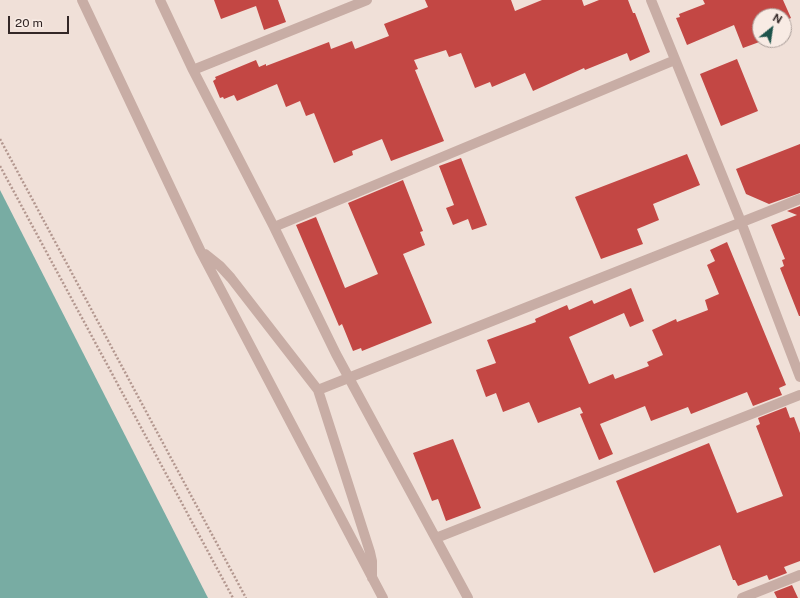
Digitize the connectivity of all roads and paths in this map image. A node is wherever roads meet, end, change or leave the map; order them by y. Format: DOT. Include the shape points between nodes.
graph roads {
  1 [pos="82,0"];
  2 [pos="160,0"];
  3 [pos="367,0"];
  4 [pos="651,0"];
  5 [pos="675,60"];
  6 [pos="193,70"];
  7 [pos="0,139"];
  8 [pos="0,166"];
  9 [pos="800,199"];
  10 [pos="741,222"];
  11 [pos="274,227"];
  12 [pos="201,252"];
  13 [pos="349,376"];
  14 [pos="800,377"];
  15 [pos="318,390"];
  16 [pos="800,394"];
  17 [pos="436,538"];
  18 [pos="800,575"];
  19 [pos="372,578"];
  20 [pos="233,598"];
  21 [pos="246,598"];
  22 [pos="383,598"];
  23 [pos="468,598"];
  24 [pos="742,598"];
  1 -- 12 [label="street"];
  2 -- 6 [label="street"];
  3 -- 6 [label="street"];
  4 -- 5 [label="street"];
  5 -- 10 [label="street"];
  5 -- 11 [label="street"];
  6 -- 11 [label="street"];
  7 -- 21 [label="path"];
  8 -- 20 [label="path"];
  9 -- 10 [label="street"];
  10 -- 13 [label="street"];
  10 -- 14 [label="street"];
  11 -- 13 [label="street"];
  12 -- 15 [label="street" via="232,278"];
  12 -- 19 [label="street"];
  13 -- 15 [label="street"];
  13 -- 17 [label="street"];
  15 -- 19 [label="street" via="370,552"];
  16 -- 17 [label="street"];
  17 -- 23 [label="street"];
  18 -- 24 [label="street"];
  19 -- 22 [label="street"];
}
